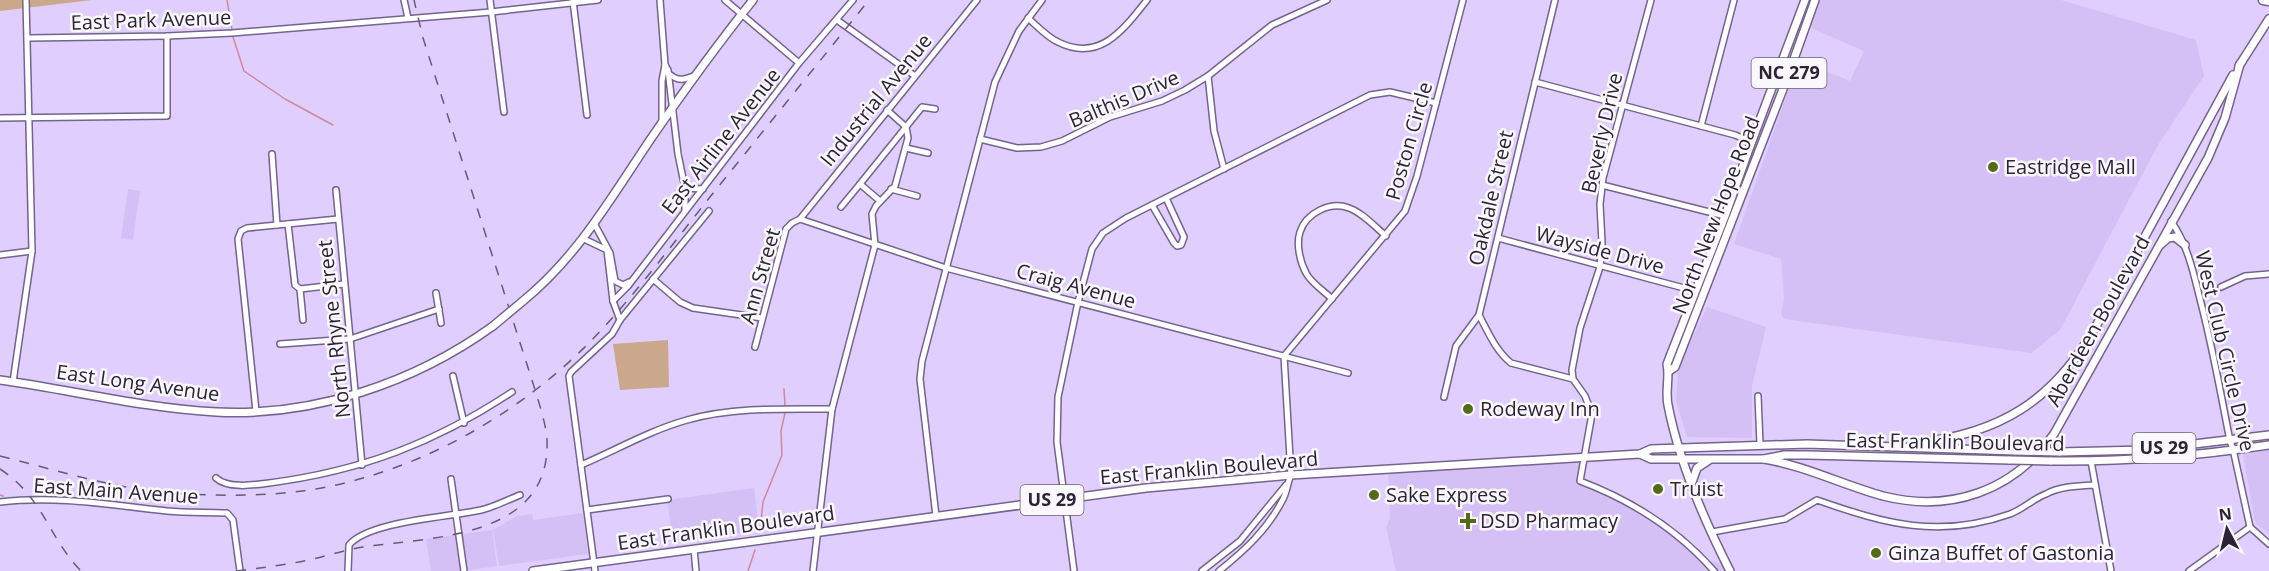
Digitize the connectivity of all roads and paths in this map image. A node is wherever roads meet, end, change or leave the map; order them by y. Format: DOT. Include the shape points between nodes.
graph roads {
  1 [pos="26,0"];
  2 [pos="404,0"];
  3 [pos="490,0"];
  4 [pos="598,0"];
  5 [pos="660,0"];
  6 [pos="725,0"];
  7 [pos="753,0"];
  8 [pos="853,0"];
  9 [pos="977,0"];
  10 [pos="1042,0"];
  11 [pos="1147,0"];
  12 [pos="1327,0"];
  13 [pos="1463,0"];
  14 [pos="1555,0"];
  15 [pos="1650,0"];
  16 [pos="1734,0"];
  17 [pos="1805,0"];
  18 [pos="1815,0"];
  19 [pos="2263,0"];
  20 [pos="2269,1"];
  21 [pos="574,2"];
  22 [pos="491,12"];
  23 [pos="742,14"];
  24 [pos="408,18"];
  25 [pos="1028,18"];
  26 [pos="2269,19"];
  27 [pos="837,20"];
  28 [pos="167,36"];
  29 [pos="29,38"];
  30 [pos="799,63"];
  31 [pos="2240,64"];
  32 [pos="665,65"];
  33 [pos="669,74"];
  34 [pos="696,75"];
  35 [pos="915,75"];
  36 [pos="1208,76"];
  37 [pos="662,81"];
  38 [pos="1535,82"];
  39 [pos="1436,103"];
  40 [pos="1622,104"];
  41 [pos="673,106"];
  42 [pos="935,109"];
  43 [pos="888,110"];
  44 [pos="504,112"];
  45 [pos="31,116"];
  46 [pos="587,116"];
  47 [pos="0,118"];
  48 [pos="662,124"];
  49 [pos="1701,126"];
  50 [pos="906,127"];
  51 [pos="980,139"];
  52 [pos="1752,142"];
  53 [pos="906,148"];
  54 [pos="928,153"];
  55 [pos="272,154"];
  56 [pos="1224,169"];
  57 [pos="860,184"];
  58 [pos="1602,185"];
  59 [pos="685,188"];
  60 [pos="702,189"];
  61 [pos="891,189"];
  62 [pos="336,190"];
  63 [pos="917,196"];
  64 [pos="1166,198"];
  65 [pos="880,201"];
  66 [pos="1152,205"];
  67 [pos="841,207"];
  68 [pos="685,212"];
  69 [pos="709,212"];
  70 [pos="1725,216"];
  71 [pos="338,219"];
  72 [pos="800,219"];
  73 [pos="2171,220"];
  74 [pos="288,224"];
  75 [pos="277,225"];
  76 [pos="595,225"];
  77 [pos="1386,236"];
  78 [pos="1498,238"];
  79 [pos="585,239"];
  80 [pos="875,245"];
  81 [pos="2185,245"];
  82 [pos="2158,247"];
  83 [pos="607,250"];
  84 [pos="32,251"];
  85 [pos="0,255"];
  86 [pos="1600,267"];
  87 [pos="946,268"];
  88 [pos="2269,274"];
  89 [pos="1701,276"];
  90 [pos="653,279"];
  91 [pos="632,281"];
  92 [pos="344,284"];
  93 [pos="2221,287"];
  94 [pos="300,289"];
  95 [pos="1695,291"];
  96 [pos="436,293"];
  97 [pos="1704,294"];
  98 [pos="1332,299"];
  99 [pos="612,301"];
  100 [pos="1078,302"];
  101 [pos="439,309"];
  102 [pos="1479,315"];
  103 [pos="762,318"];
  104 [pos="303,320"];
  105 [pos="620,320"];
  106 [pos="441,323"];
  107 [pos="350,339"];
  108 [pos="280,344"];
  109 [pos="755,347"];
  110 [pos="1284,356"];
  111 [pos="1669,371"];
  112 [pos="1348,373"];
  113 [pos="453,376"];
  114 [pos="1573,379"];
  115 [pos="0,380"];
  116 [pos="13,382"];
  117 [pos="512,392"];
  118 [pos="355,394"];
  119 [pos="1758,396"];
  120 [pos="1444,397"];
  121 [pos="832,409"];
  122 [pos="256,411"];
  123 [pos="464,423"];
  124 [pos="2269,435"];
  125 [pos="2230,441"];
  126 [pos="1760,444"];
  127 [pos="2269,445"];
  128 [pos="1887,446"];
  129 [pos="1680,448"];
  130 [pos="2233,449"];
  131 [pos="1640,454"];
  132 [pos="1586,457"];
  133 [pos="1713,458"];
  134 [pos="1683,459"];
  135 [pos="1764,459"];
  136 [pos="2091,461"];
  137 [pos="362,465"];
  138 [pos="581,465"];
  139 [pos="1291,475"];
  140 [pos="216,478"];
  141 [pos="451,478"];
  142 [pos="1692,482"];
  143 [pos="1286,485"];
  144 [pos="2095,485"];
  145 [pos="520,495"];
  146 [pos="668,499"];
  147 [pos="1064,499"];
  148 [pos="0,502"];
  149 [pos="587,510"];
  150 [pos="456,514"];
  151 [pos="936,516"];
  152 [pos="2250,527"];
  153 [pos="819,532"];
  154 [pos="1712,532"];
  155 [pos="2269,544"];
  156 [pos="694,549"];
  157 [pos="594,562"];
  158 [pos="240,571"];
  159 [pos="348,571"];
  160 [pos="464,571"];
  161 [pos="533,571"];
  162 [pos="595,571"];
  163 [pos="696,571"];
  164 [pos="813,571"];
  165 [pos="1074,571"];
  166 [pos="1202,571"];
  167 [pos="1219,571"];
  168 [pos="1714,571"];
  169 [pos="1730,571"];
  170 [pos="2111,571"];
  171 [pos="2189,571"];
  1 -- 29 [label="street"];
  2 -- 24 [label="street"];
  3 -- 22 [label="street"];
  4 -- 21 [label="street, East Park Avenue"];
  5 -- 32 [label="street"];
  6 -- 23 [label="street"];
  7 -- 23 [label="main road, East Long Avenue"];
  8 -- 27 [label="street, East Airline Avenue"];
  9 -- 35 [label="street, Industrial Avenue"];
  10 -- 25 [label="street"];
  11 -- 25 [label="street" via="1114,37 1093,47 1059,43"];
  12 -- 36 [label="street, Balthis Drive" via="1272,25"];
  13 -- 39 [label="street, Poston Circle"];
  14 -- 38 [label="street, Oakdale Street"];
  15 -- 40 [label="street, Beverly Drive"];
  16 -- 49 [label="street"];
  17 -- 52 [label="main road, North New Hope Road"];
  18 -- 97 [label="main road, North New Hope Road / NC 279"];
  19 -- 20 [label="highway"];
  21 -- 22 [label="street, East Park Avenue"];
  21 -- 46 [label="street"];
  22 -- 24 [label="street, East Park Avenue"];
  22 -- 44 [label="street"];
  23 -- 30 [label="street"];
  23 -- 34 [label="main road, East Long Avenue"];
  24 -- 28 [label="street, East Park Avenue"];
  25 -- 51 [label="street" via="1001,66"];
  26 -- 31 [label="main road, Aberdeen Boulevard"];
  27 -- 30 [label="street, East Airline Avenue"];
  27 -- 35 [label="street"];
  28 -- 29 [label="street, East Park Avenue"];
  28 -- 45 [label="street" via="167,116"];
  29 -- 45 [label="street"];
  30 -- 60 [label="street, East Airline Avenue"];
  31 -- 73 [label="main road, Aberdeen Boulevard" via="2218,135"];
  31 -- 128 [label="main road, Aberdeen Boulevard" via="2095,328 2060,377 2026,406 1983,429 1948,440"];
  32 -- 33 [label="street"];
  32 -- 37 [label="street"];
  33 -- 34 [label="street" via="680,80"];
  33 -- 41 [label="street"];
  34 -- 41 [label="main road, East Long Avenue"];
  35 -- 43 [label="street, Industrial Avenue"];
  36 -- 51 [label="street, Balthis Drive" via="1173,96 1110,117 1053,144 1017,148"];
  36 -- 56 [label="street" via="1214,131"];
  37 -- 41 [label="street"];
  37 -- 48 [label="street"];
  38 -- 40 [label="street"];
  38 -- 78 [label="street, Oakdale Street"];
  39 -- 56 [label="street" via="1390,92 1370,95"];
  39 -- 77 [label="street, Poston Circle" via="1408,205"];
  40 -- 49 [label="street"];
  40 -- 58 [label="street, Beverly Drive"];
  41 -- 48 [label="main road, East Long Avenue"];
  41 -- 59 [label="street"];
  42 -- 50 [label="street" via="922,107"];
  43 -- 50 [label="street"];
  43 -- 72 [label="street, Industrial Avenue"];
  45 -- 47 [label="street"];
  45 -- 84 [label="street"];
  48 -- 76 [label="main road, East Long Avenue"];
  49 -- 52 [label="street"];
  50 -- 53 [label="street"];
  50 -- 57 [label="street"];
  51 -- 87 [label="street"];
  52 -- 70 [label="main road, North New Hope Road"];
  53 -- 54 [label="street"];
  53 -- 61 [label="street"];
  55 -- 75 [label="street"];
  56 -- 64 [label="street"];
  57 -- 65 [label="street"];
  57 -- 67 [label="street"];
  58 -- 70 [label="street"];
  58 -- 86 [label="street, Beverly Drive"];
  59 -- 60 [label="street"];
  59 -- 68 [label="street"];
  60 -- 68 [label="street, East Airline Avenue"];
  61 -- 63 [label="street"];
  61 -- 65 [label="street"];
  62 -- 71 [label="street, North Rhyne Street"];
  64 -- 66 [label="street"];
  64 -- 66 [label="street" via="1184,237 1181,245 1174,243"];
  65 -- 80 [label="street" via="872,214"];
  66 -- 100 [label="street" via="1114,224 1099,237"];
  68 -- 91 [label="street, East Airline Avenue"];
  69 -- 90 [label="street, East Airline Avenue"];
  70 -- 89 [label="main road, North New Hope Road"];
  71 -- 74 [label="street"];
  71 -- 92 [label="street, North Rhyne Street"];
  72 -- 80 [label="street, Craig Avenue"];
  72 -- 103 [label="street, Ann Street" via="786,229"];
  73 -- 81 [label="street, West Club Circle Drive"];
  73 -- 82 [label="main road, Aberdeen Boulevard"];
  74 -- 75 [label="street"];
  74 -- 94 [label="street" via="295,285"];
  75 -- 122 [label="street" via="247,228 238,239"];
  76 -- 79 [label="main road, East Long Avenue"];
  76 -- 83 [label="street"];
  77 -- 98 [label="street, Poston Circle"];
  77 -- 98 [label="street" via="1357,212 1342,206 1319,210 1304,224 1298,237 1302,265 1307,276"];
  78 -- 86 [label="street, Wayside Drive"];
  78 -- 102 [label="street, Oakdale Street"];
  79 -- 83 [label="street"];
  79 -- 118 [label="main road, East Long Avenue, bridge" via="523,301 465,345 422,369"];
  80 -- 87 [label="street, Craig Avenue"];
  80 -- 121 [label="street"];
  81 -- 82 [label="main road" via="2171,237"];
  81 -- 125 [label="street, West Club Circle Drive" via="2209,333"];
  82 -- 135 [label="main road, Aberdeen Boulevard" via="2054,434 2004,482 1960,499 1916,502"];
  83 -- 91 [label="street" via="615,281 623,285"];
  83 -- 99 [label="street"];
  84 -- 85 [label="street"];
  84 -- 116 [label="street"];
  86 -- 95 [label="street, Wayside Drive"];
  86 -- 114 [label="street, Beverly Drive" via="1577,338"];
  87 -- 100 [label="street, Craig Avenue"];
  87 -- 151 [label="street" via="920,379"];
  88 -- 93 [label="street" via="2245,276"];
  89 -- 95 [label="main road, North New Hope Road"];
  89 -- 97 [label="main road"];
  90 -- 103 [label="street" via="693,308"];
  90 -- 105 [label="street, East Airline Avenue"];
  91 -- 99 [label="street, East Airline Avenue"];
  92 -- 94 [label="street"];
  92 -- 107 [label="street, North Rhyne Street"];
  94 -- 104 [label="street"];
  95 -- 111 [label="main road, North New Hope Road" via="1668,360"];
  96 -- 101 [label="street"];
  97 -- 111 [label="main road, North New Hope Road / NC 279" via="1675,367"];
  98 -- 110 [label="street, Poston Circle"];
  99 -- 105 [label="street"];
  100 -- 110 [label="street, Craig Avenue"];
  100 -- 147 [label="street" via="1057,408"];
  101 -- 106 [label="street"];
  101 -- 107 [label="street"];
  102 -- 114 [label="street" via="1496,346 1511,363"];
  102 -- 120 [label="street, Oakdale Street" via="1456,346"];
  103 -- 109 [label="street, Ann Street"];
  105 -- 138 [label="street, East Airline Avenue" via="612,334 569,376"];
  107 -- 108 [label="street"];
  107 -- 118 [label="street, North Rhyne Street"];
  110 -- 112 [label="street, Craig Avenue"];
  110 -- 139 [label="street"];
  111 -- 129 [label="main road, North New Hope Road / NC 279" via="1667,402"];
  113 -- 123 [label="street"];
  114 -- 132 [label="street" via="1586,396 1592,414"];
  115 -- 116 [label="main road, East Long Avenue"];
  116 -- 122 [label="main road, East Long Avenue" via="179,409"];
  117 -- 123 [label="street"];
  118 -- 122 [label="main road, East Long Avenue"];
  118 -- 137 [label="street, North Rhyne Street"];
  119 -- 126 [label="street"];
  121 -- 138 [label="street" via="734,412 695,418"];
  121 -- 153 [label="street"];
  123 -- 137 [label="street"];
  124 -- 125 [label="main road, East Franklin Boulevard / US 29"];
  125 -- 128 [label="main road, East Franklin Boulevard / US 29, bridge" via="2134,451"];
  125 -- 130 [label="street, West Club Circle Drive"];
  126 -- 128 [label="main road, East Franklin Boulevard / US 29"];
  126 -- 129 [label="main road, East Franklin Boulevard / US 29"];
  127 -- 130 [label="main road, East Franklin Boulevard / US 29"];
  129 -- 131 [label="main road, East Franklin Boulevard / US 29" via="1651,449"];
  129 -- 134 [label="main road, NC 279"];
  130 -- 136 [label="main road, East Franklin Boulevard / US 29"];
  130 -- 152 [label="street, West Club Circle Drive"];
  131 -- 132 [label="main road, East Franklin Boulevard / US 29"];
  131 -- 134 [label="main road, East Franklin Boulevard / US 29" via="1651,459"];
  132 -- 139 [label="main road, East Franklin Boulevard / US 29"];
  132 -- 168 [label="street" via="1580,481 1643,510 1684,540"];
  133 -- 134 [label="main road, East Franklin Boulevard / US 29"];
  133 -- 135 [label="main road, East Franklin Boulevard / US 29"];
  133 -- 142 [label="main road" via="1700,465"];
  134 -- 142 [label="main road, NC 279"];
  135 -- 136 [label="main road, East Franklin Boulevard / US 29, bridge" via="1807,455"];
  136 -- 144 [label="street"];
  137 -- 140 [label="street" via="263,484 229,484"];
  138 -- 149 [label="street"];
  139 -- 143 [label="street"];
  139 -- 147 [label="main road, East Franklin Boulevard / US 29"];
  141 -- 150 [label="street"];
  142 -- 154 [label="main road, NC 279"];
  143 -- 166 [label="street" via="1252,529"];
  143 -- 167 [label="street" via="1283,500 1265,528"];
  144 -- 154 [label="street" via="2069,486 1984,523 1953,527 1904,525 1817,500 1785,519"];
  144 -- 170 [label="street"];
  145 -- 150 [label="street" via="483,510"];
  146 -- 149 [label="street"];
  147 -- 151 [label="main road, East Franklin Boulevard / US 29"];
  147 -- 165 [label="street"];
  148 -- 158 [label="street, East Main Avenue" via="82,501 230,515"];
  149 -- 157 [label="street"];
  150 -- 159 [label="street" via="362,535 349,545"];
  150 -- 160 [label="street"];
  151 -- 153 [label="main road, East Franklin Boulevard / US 29"];
  152 -- 155 [label="street"];
  152 -- 171 [label="street"];
  153 -- 156 [label="main road, East Franklin Boulevard / US 29"];
  153 -- 164 [label="street"];
  154 -- 169 [label="main road, NC 279"];
  156 -- 157 [label="main road, East Franklin Boulevard / US 29"];
  156 -- 163 [label="street"];
  157 -- 161 [label="main road, East Franklin Boulevard / US 29"];
  157 -- 162 [label="street"];
}
